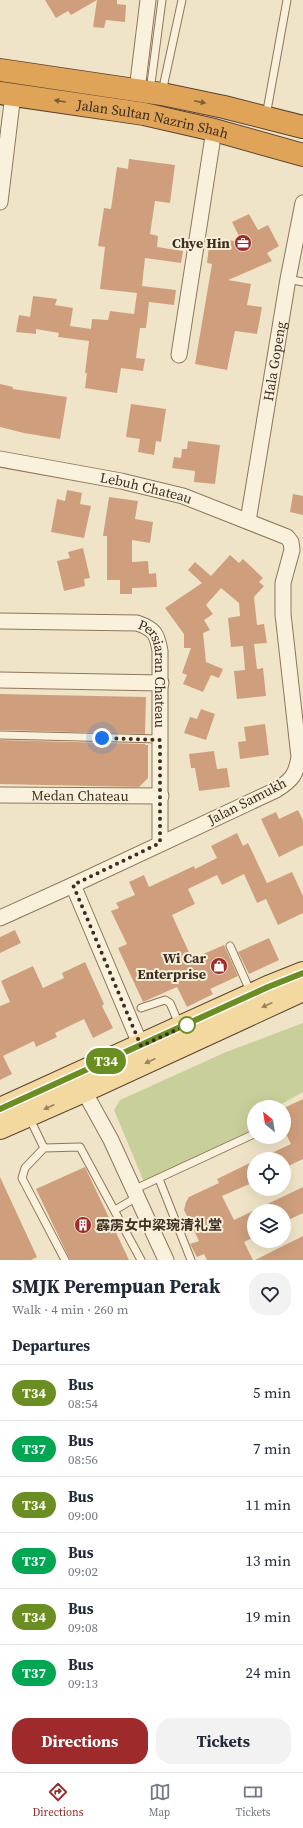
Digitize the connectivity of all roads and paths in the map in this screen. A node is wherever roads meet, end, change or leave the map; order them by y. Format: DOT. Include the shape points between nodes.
graph roads {
  1 [pos="148,0"];
  2 [pos="162,0"];
  3 [pos="182,0"];
  4 [pos="287,0"];
  5 [pos="0,70"];
  6 [pos="7,94"];
  7 [pos="148,100"];
  8 [pos="265,117"];
  9 [pos="303,127"];
  10 [pos="214,130"];
  11 [pos="303,155"];
  12 [pos="0,202"];
  13 [pos="303,207"];
  14 [pos="288,279"];
  15 [pos="303,282"];
  16 [pos="179,355"];
  17 [pos="0,459"];
  18 [pos="248,521"];
  19 [pos="287,537"];
  20 [pos="0,621"];
  21 [pos="0,680"];
  22 [pos="160,683"];
  23 [pos="0,735"];
  24 [pos="160,740"];
  25 [pos="301,755"];
  26 [pos="0,795"];
  27 [pos="160,796"];
  28 [pos="160,843"];
  29 [pos="73,885"];
  30 [pos="0,918"];
  31 [pos="230,946"];
  32 [pos="303,973"];
  33 [pos="303,990"];
  34 [pos="252,994"];
  35 [pos="141,1008"];
  36 [pos="180,1028"];
  37 [pos="141,1046"];
  38 [pos="84,1092"];
  39 [pos="26,1107"];
  40 [pos="0,1109"];
  41 [pos="0,1128"];
  42 [pos="247,1137"];
  43 [pos="44,1148"];
  44 [pos="159,1178"];
  45 [pos="135,1194"];
  46 [pos="115,1210"];
  47 [pos="65,1260"];
  48 [pos="141,1260"];
  49 [pos="166,1260"];
  50 [pos="191,1260"];
  1 -- 7 [label="street"];
  2 -- 7 [label="lane"];
  3 -- 7 [label="lane"];
  4 -- 8 [label="lane"];
  5 -- 7 [label="highway, Jalan Sultan Nazrin Shah"];
  7 -- 6 [label="highway, Jalan Sultan Nazrin Shah, one-way"];
  6 -- 12 [label="street"];
  7 -- 8 [label="highway, Jalan Sultan Nazrin Shah, one-way"];
  7 -- 10 [label="highway, Jalan Sultan Nazrin Shah"];
  8 -- 9 [label="highway, Jalan Sultan Nazrin Shah"];
  10 -- 11 [label="highway, Jalan Sultan Nazrin Shah"];
  10 -- 16 [label="street"];
  13 -- 14 [label="street, Hala Gopeng"];
  14 -- 15 [label="lane"];
  14 -- 18 [label="street, Hala Gopeng"];
  17 -- 18 [label="street, Lebuh Chateau" via="129,483 183,496"];
  18 -- 19 [label="street, Lebuh Chateau"];
  19 -- 25 [label="street, Jalan Samukh" via="292,550 283,583 283,614"];
  20 -- 22 [label="street, Persiaran Chateau" via="137,623 150,628 158,638"];
  21 -- 22 [label="street"];
  22 -- 24 [label="street, Persiaran Chateau"];
  23 -- 24 [label="lane"];
  24 -- 27 [label="street, Persiaran Chateau"];
  25 -- 28 [label="street, Jalan Samukh" via="297,770 289,782"];
  26 -- 27 [label="street, Medan Chateau"];
  27 -- 28 [label="street, Persiaran Chateau"];
  28 -- 29 [label="street, Jalan Samukh"];
  29 -- 30 [label="street, Jalan Samukh"];
  29 -- 37 [label="street"];
  31 -- 34 [label="lane"];
  32 -- 34 [label="main road"];
  33 -- 38 [label="main road, one-way"];
  34 -- 36 [label="main road"];
  35 -- 36 [label="lane" via="165,1000 170,1003"];
  36 -- 37 [label="main road"];
  37 -- 39 [label="main road"];
  38 -- 39 [label="main road" via="69,1084 33,1098"];
  38 -- 45 [label="street" via="111,1140"];
  39 -- 40 [label="main road"];
  39 -- 41 [label="main road"];
  39 -- 43 [label="lane"];
  42 -- 44 [label="lane"];
  43 -- 46 [label="lane" via="80,1146"];
  43 -- 47 [label="lane" via="25,1168 22,1178"];
  44 -- 45 [label="lane"];
  44 -- 50 [label="lane"];
  45 -- 46 [label="lane"];
  45 -- 49 [label="street"];
  46 -- 48 [label="lane"];
}
